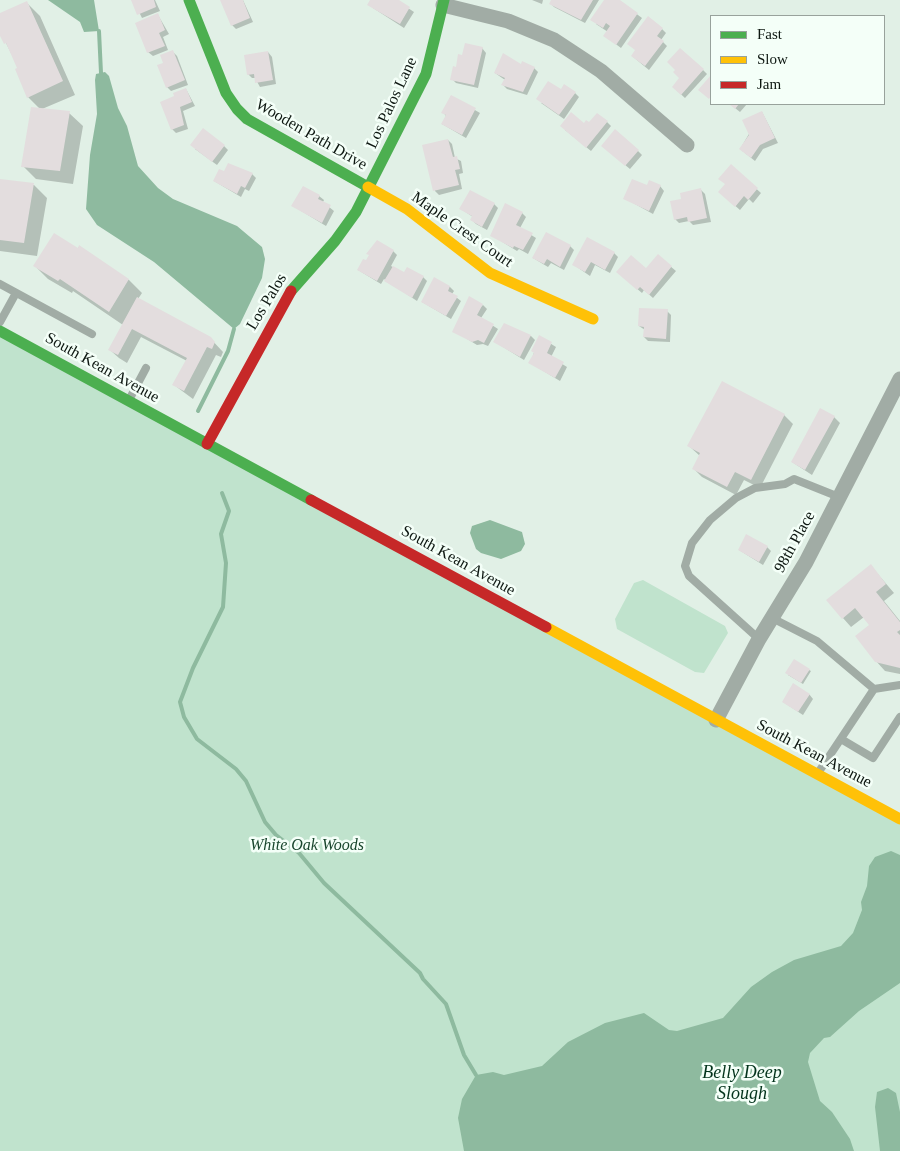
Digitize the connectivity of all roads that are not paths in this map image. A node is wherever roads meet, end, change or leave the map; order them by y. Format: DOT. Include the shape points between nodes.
graph roads {
  1 [pos="189,0"];
  2 [pos="443,2"];
  3 [pos="687,145"];
  4 [pos="369,187"];
  5 [pos="0,284"];
  6 [pos="16,293"];
  7 [pos="592,319"];
  8 [pos="0,322"];
  9 [pos="0,331"];
  10 [pos="92,334"];
  11 [pos="146,368"];
  12 [pos="900,379"];
  13 [pos="128,401"];
  14 [pos="207,444"];
  15 [pos="839,497"];
  16 [pos="772,618"];
  17 [pos="759,639"];
  18 [pos="900,686"];
  19 [pos="874,689"];
  20 [pos="900,717"];
  21 [pos="716,720"];
  22 [pos="841,739"];
  23 [pos="817,775"];
  24 [pos="900,819"];
  1 -- 4 [label="street, Wooden Path Drive" via="226,93 237,110 262,129"];
  2 -- 3 [label="street" via="508,21 554,40 601,71"];
  2 -- 4 [label="street, Los Palos Lane" via="426,74"];
  4 -- 7 [label="street, Maple Crest Court" via="422,219 490,273"];
  4 -- 14 [label="street, Los Palos" via="348,225 293,287"];
  5 -- 6 [label="lane"];
  6 -- 8 [label="lane"];
  6 -- 10 [label="lane"];
  9 -- 13 [label="street, South Kean Avenue"];
  11 -- 13 [label="lane"];
  12 -- 15 [label="street, 98th Place"];
  13 -- 14 [label="street, South Kean Avenue"];
  14 -- 21 [label="street, South Kean Avenue"];
  15 -- 16 [label="street, 98th Place" via="806,562"];
  15 -- 17 [label="lane" via="794,479 785,484 755,488 736,498 710,520 692,543 685,566 690,576"];
  16 -- 17 [label="street, 98th Place"];
  16 -- 19 [label="lane" via="817,641"];
  17 -- 21 [label="street, 98th Place"];
  18 -- 19 [label="lane"];
  19 -- 22 [label="lane"];
  20 -- 22 [label="lane" via="873,758"];
  21 -- 23 [label="street, South Kean Avenue"];
  22 -- 23 [label="lane"];
  23 -- 24 [label="street, South Kean Avenue"];
}
